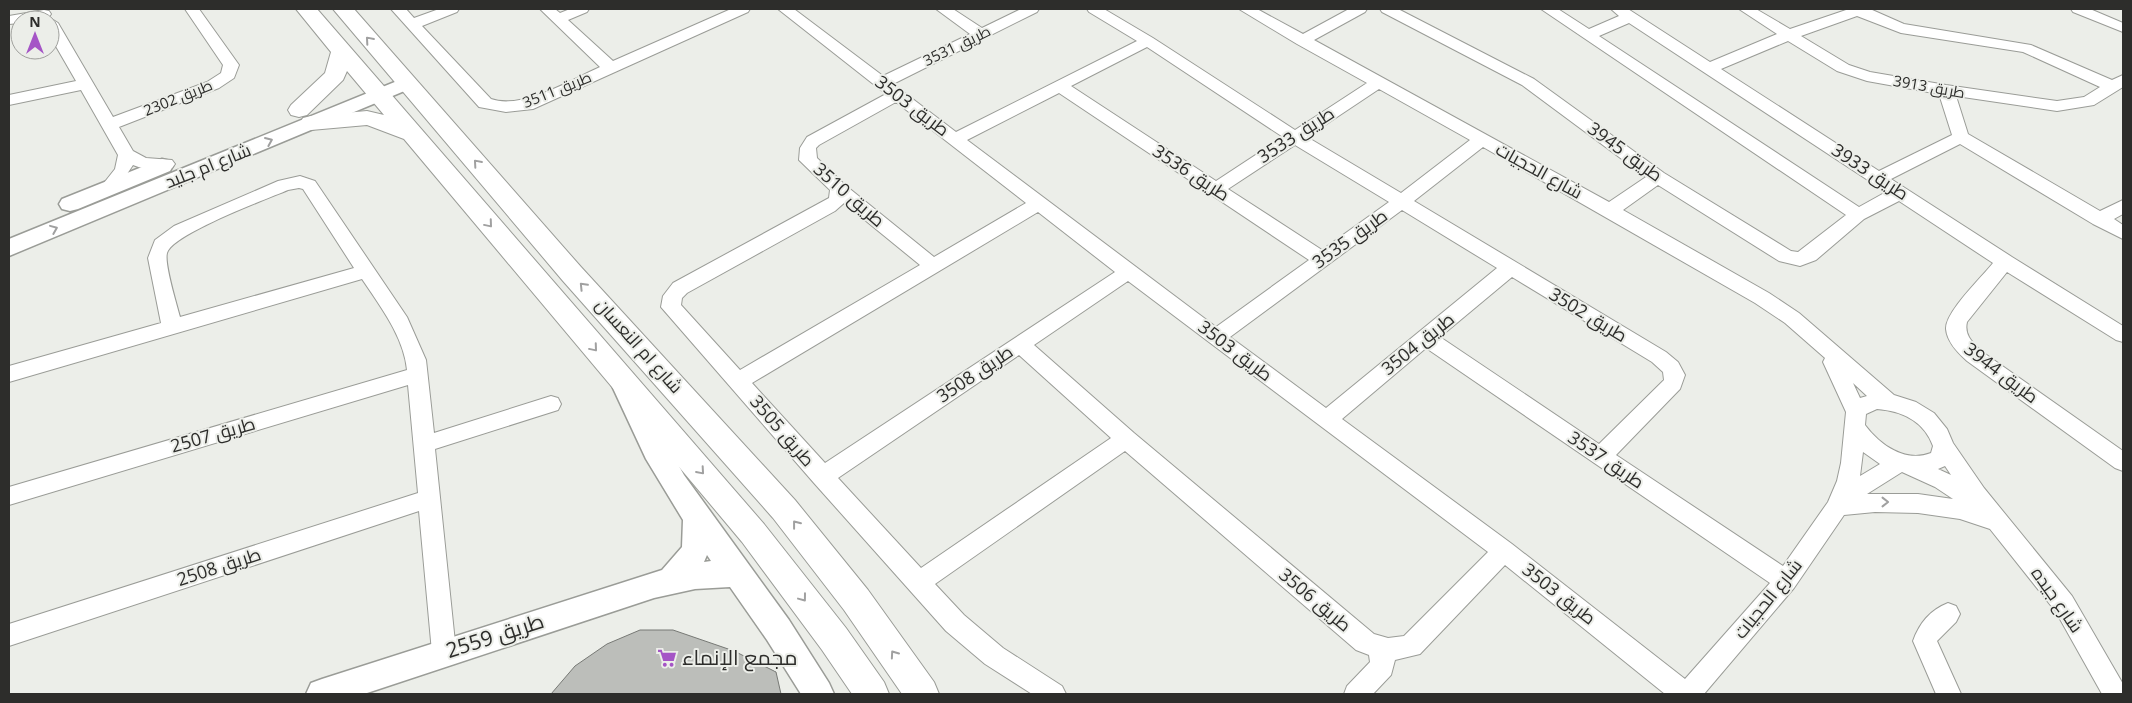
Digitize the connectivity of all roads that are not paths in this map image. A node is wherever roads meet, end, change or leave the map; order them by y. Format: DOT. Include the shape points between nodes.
graph roads {
  1 [pos="192,9"];
  2 [pos="306,9"];
  3 [pos="342,9"];
  4 [pos="398,9"];
  5 [pos="452,9"];
  6 [pos="582,9"];
  7 [pos="743,9"];
  8 [pos="785,9"];
  9 [pos="943,9"];
  10 [pos="1032,9"];
  11 [pos="1094,9"];
  12 [pos="1246,9"];
  13 [pos="1360,9"];
  14 [pos="1386,9"];
  15 [pos="1548,9"];
  16 [pos="1746,9"];
  17 [pos="2078,9"];
  18 [pos="1861,10"];
  19 [pos="1625,13"];
  20 [pos="552,14"];
  21 [pos="412,24"];
  22 [pos="2123,27"];
  23 [pos="981,34"];
  24 [pos="1588,35"];
  25 [pos="1789,35"];
  26 [pos="60,40"];
  27 [pos="1302,40"];
  28 [pos="1148,41"];
  29 [pos="342,52"];
  30 [pos="611,68"];
  31 [pos="1709,68"];
  32 [pos="402,77"];
  33 [pos="1378,83"];
  34 [pos="2117,83"];
  35 [pos="86,84"];
  36 [pos="1060,86"];
  37 [pos="374,89"];
  38 [pos="890,89"];
  39 [pos="1946,90"];
  40 [pos="9,100"];
  41 [pos="305,117"];
  42 [pos="108,125"];
  43 [pos="412,134"];
  44 [pos="1293,136"];
  45 [pos="1961,137"];
  46 [pos="956,139"];
  47 [pos="1482,139"];
  48 [pos="127,155"];
  49 [pos="166,164"];
  50 [pos="1658,177"];
  51 [pos="1879,178"];
  52 [pos="109,188"];
  53 [pos="839,189"];
  54 [pos="1215,189"];
  55 [pos="1901,192"];
  56 [pos="1401,202"];
  57 [pos="1039,203"];
  58 [pos="2123,206"];
  59 [pos="1610,210"];
  60 [pos="1858,215"];
  61 [pos="2099,220"];
  62 [pos="9,230"];
  63 [pos="2123,234"];
  64 [pos="9,248"];
  65 [pos="1322,259"];
  66 [pos="2005,262"];
  67 [pos="933,266"];
  68 [pos="1510,268"];
  69 [pos="366,271"];
  70 [pos="1128,272"];
  71 [pos="172,327"];
  72 [pos="2123,335"];
  73 [pos="1217,338"];
  74 [pos="1426,338"];
  75 [pos="1020,344"];
  76 [pos="1824,347"];
  77 [pos="9,374"];
  78 [pos="417,375"];
  79 [pos="738,381"];
  80 [pos="623,382"];
  81 [pos="1887,401"];
  82 [pos="552,404"];
  83 [pos="1326,420"];
  84 [pos="1855,420"];
  85 [pos="1126,439"];
  86 [pos="425,444"];
  87 [pos="1944,446"];
  88 [pos="1600,456"];
  89 [pos="2123,462"];
  90 [pos="1905,464"];
  91 [pos="822,477"];
  92 [pos="9,496"];
  93 [pos="430,498"];
  94 [pos="1839,502"];
  95 [pos="697,518"];
  96 [pos="1995,518"];
  97 [pos="1504,551"];
  98 [pos="736,574"];
  99 [pos="670,581"];
  100 [pos="1786,581"];
  101 [pos="920,582"];
  102 [pos="1948,614"];
  103 [pos="9,636"];
  104 [pos="1379,650"];
  105 [pos="444,652"];
  106 [pos="322,694"];
  107 [pos="818,694"];
  108 [pos="872,694"];
  109 [pos="922,694"];
  110 [pos="1053,694"];
  111 [pos="1356,694"];
  112 [pos="1686,694"];
  113 [pos="1950,694"];
  114 [pos="2115,694"];
  1 -- 42 [label="street, طريق 2302" via="230,65 228,75 213,85"];
  2 -- 29 [label="main road, شارع ام النعسان"];
  32 -- 3 [label="main road, شارع ام النعسان, one-way"];
  4 -- 21 [label="street, طريق 3511"];
  5 -- 21 [label="street"];
  6 -- 20 [label="street"];
  7 -- 30 [label="street, طريق 3511"];
  8 -- 38 [label="street, طريق 3503"];
  9 -- 23 [label="street"];
  10 -- 23 [label="street, طريق 3531"];
  11 -- 28 [label="street"];
  12 -- 27 [label="street, شارع الحجيات"];
  13 -- 27 [label="street"];
  14 -- 50 [label="street, طريق 3945" via="1528,82"];
  15 -- 24 [label="street"];
  16 -- 25 [label="street, طريق 3913"];
  17 -- 22 [label="street"];
  18 -- 25 [label="street"];
  18 -- 34 [label="street" via="1884,23 1909,30 2026,48"];
  19 -- 24 [label="street"];
  19 -- 31 [label="street, طريق 3933"];
  20 -- 30 [label="street"];
  21 -- 30 [label="street, طريق 3511" via="485,103 496,107 527,104"];
  23 -- 38 [label="street, طريق 3531"];
  24 -- 60 [label="street"];
  25 -- 31 [label="street"];
  25 -- 39 [label="street, طريق 3913" via="1851,71"];
  26 -- 35 [label="street"];
  27 -- 33 [label="street, شارع الحجيات"];
  28 -- 36 [label="street"];
  28 -- 44 [label="street"];
  29 -- 37 [label="main road, شارع ام النعسان"];
  29 -- 41 [label="main road" via="338,68"];
  31 -- 51 [label="street, طريق 3933"];
  32 -- 37 [label="street, شارع ام جليد"];
  109 -- 32 [label="main road, شارع ام النعسان, one-way" via="856,600 784,509 572,274"];
  33 -- 44 [label="street, طريق 3533"];
  33 -- 47 [label="street, شارع الحجيات"];
  34 -- 39 [label="street, طريق 3913" via="2088,101 2057,106"];
  35 -- 40 [label="street"];
  35 -- 42 [label="street"];
  36 -- 46 [label="street"];
  36 -- 54 [label="street, طريق 3536"];
  37 -- 41 [label="street, شارع ام جليد"];
  37 -- 43 [label="main road, شارع ام النعسان"];
  38 -- 46 [label="street, طريق 3503"];
  38 -- 53 [label="street, طريق 3510" via="813,141 808,148 808,160"];
  39 -- 45 [label="street"];
  41 -- 43 [label="main road" via="367,118"];
  41 -- 49 [label="street, شارع ام جليد"];
  64 -- 41 [label="street, شارع ام جليد, one-way"];
  42 -- 48 [label="street"];
  43 -- 80 [label="main road, شارع ام النعسان, one-way"];
  44 -- 54 [label="street, طريق 3533"];
  44 -- 56 [label="street"];
  45 -- 51 [label="street"];
  45 -- 61 [label="street"];
  46 -- 57 [label="street, طريق 3503"];
  47 -- 56 [label="street, طريق 3535"];
  47 -- 59 [label="street, شارع الحجيات"];
  48 -- 49 [label="street" via="143,163"];
  48 -- 52 [label="street" via="121,173"];
  49 -- 52 [label="street, شارع ام جليد"];
  50 -- 59 [label="street"];
  50 -- 60 [label="street, طريق 3945" via="1786,256 1800,259"];
  51 -- 55 [label="street, طريق 3933"];
  52 -- 62 [label="street, شارع ام جليد"];
  53 -- 67 [label="street, طريق 3510"];
  53 -- 79 [label="street, طريق 3505" via="837,200 829,207 680,288 673,296 674,311"];
  54 -- 65 [label="street, طريق 3536"];
  55 -- 60 [label="street, طريق 3945"];
  55 -- 66 [label="street, طريق 3933"];
  56 -- 65 [label="street, طريق 3535"];
  56 -- 68 [label="street, طريق 3502"];
  57 -- 67 [label="street"];
  57 -- 70 [label="street, طريق 3503"];
  58 -- 61 [label="street"];
  59 -- 76 [label="street, شارع الحجيات" via="1762,298 1792,318"];
  61 -- 63 [label="street"];
  65 -- 73 [label="street, طريق 3535"];
  66 -- 72 [label="street, طريق 3933"];
  66 -- 89 [label="street, طريق 3944" via="1958,319 1956,336 1974,356"];
  67 -- 79 [label="street"];
  68 -- 74 [label="street, طريق 3504"];
  68 -- 88 [label="street, طريق 3502" via="1659,357 1675,375 1673,383"];
  69 -- 71 [label="street"];
  69 -- 71 [label="street" via="311,187 300,182 290,184 180,230 162,244 157,258"];
  69 -- 78 [label="street" via="397,317 416,360"];
  70 -- 73 [label="street, طريق 3503"];
  70 -- 75 [label="street, طريق 3508"];
  71 -- 77 [label="street"];
  73 -- 83 [label="street, طريق 3503"];
  74 -- 83 [label="street, طريق 3504"];
  74 -- 88 [label="street, طريق 3537"];
  75 -- 85 [label="street, طريق 3506"];
  75 -- 91 [label="street, طريق 3508"];
  76 -- 81 [label="street, شارع الحجيات"];
  76 -- 84 [label="street, شارع الحجيات" via="1842,379"];
  78 -- 86 [label="street"];
  78 -- 92 [label="street, طريق 2507"];
  79 -- 91 [label="street, طريق 3505"];
  80 -- 95 [label="street" via="652,445"];
  80 -- 108 [label="main road, شارع ام النعسان, one-way" via="753,533"];
  81 -- 84 [label="street" via="1867,403"];
  81 -- 87 [label="street, شارع جيده" via="1920,414 1937,429"];
  82 -- 86 [label="street"];
  83 -- 97 [label="street, طريق 3503"];
  84 -- 90 [label="street, شارع جيده" via="1877,452"];
  84 -- 94 [label="street" via="1852,463"];
  85 -- 101 [label="street"];
  85 -- 104 [label="street, طريق 3506" via="1365,642"];
  86 -- 93 [label="street"];
  87 -- 90 [label="street" via="1939,459 1922,466"];
  87 -- 96 [label="street, شارع جيده"];
  88 -- 100 [label="street, طريق 3537"];
  90 -- 94 [label="street"];
  90 -- 96 [label="street, شارع جيده" via="1944,481"];
  91 -- 101 [label="street, طريق 3505"];
  93 -- 103 [label="street, طريق 2508"];
  93 -- 105 [label="street"];
  94 -- 96 [label="street, one-way" via="1909,503"];
  94 -- 100 [label="street, شارع الحجيات"];
  95 -- 98 [label="street"];
  95 -- 99 [label="street" via="699,540 696,550"];
  96 -- 114 [label="street, شارع جيده" via="2064,604"];
  97 -- 104 [label="street" via="1411,646"];
  97 -- 112 [label="street, طريق 3503"];
  98 -- 99 [label="street, طريق 2559" via="711,572"];
  98 -- 107 [label="street" via="779,631"];
  99 -- 105 [label="street, طريق 2559"];
  100 -- 112 [label="street, شارع الحجيات"];
  101 -- 110 [label="street, طريق 3505" via="955,623 994,656"];
  102 -- 113 [label="street" via="1928,632 1925,641"];
  104 -- 111 [label="street" via="1383,657 1382,666"];
  105 -- 106 [label="street, طريق 2559"];
}
